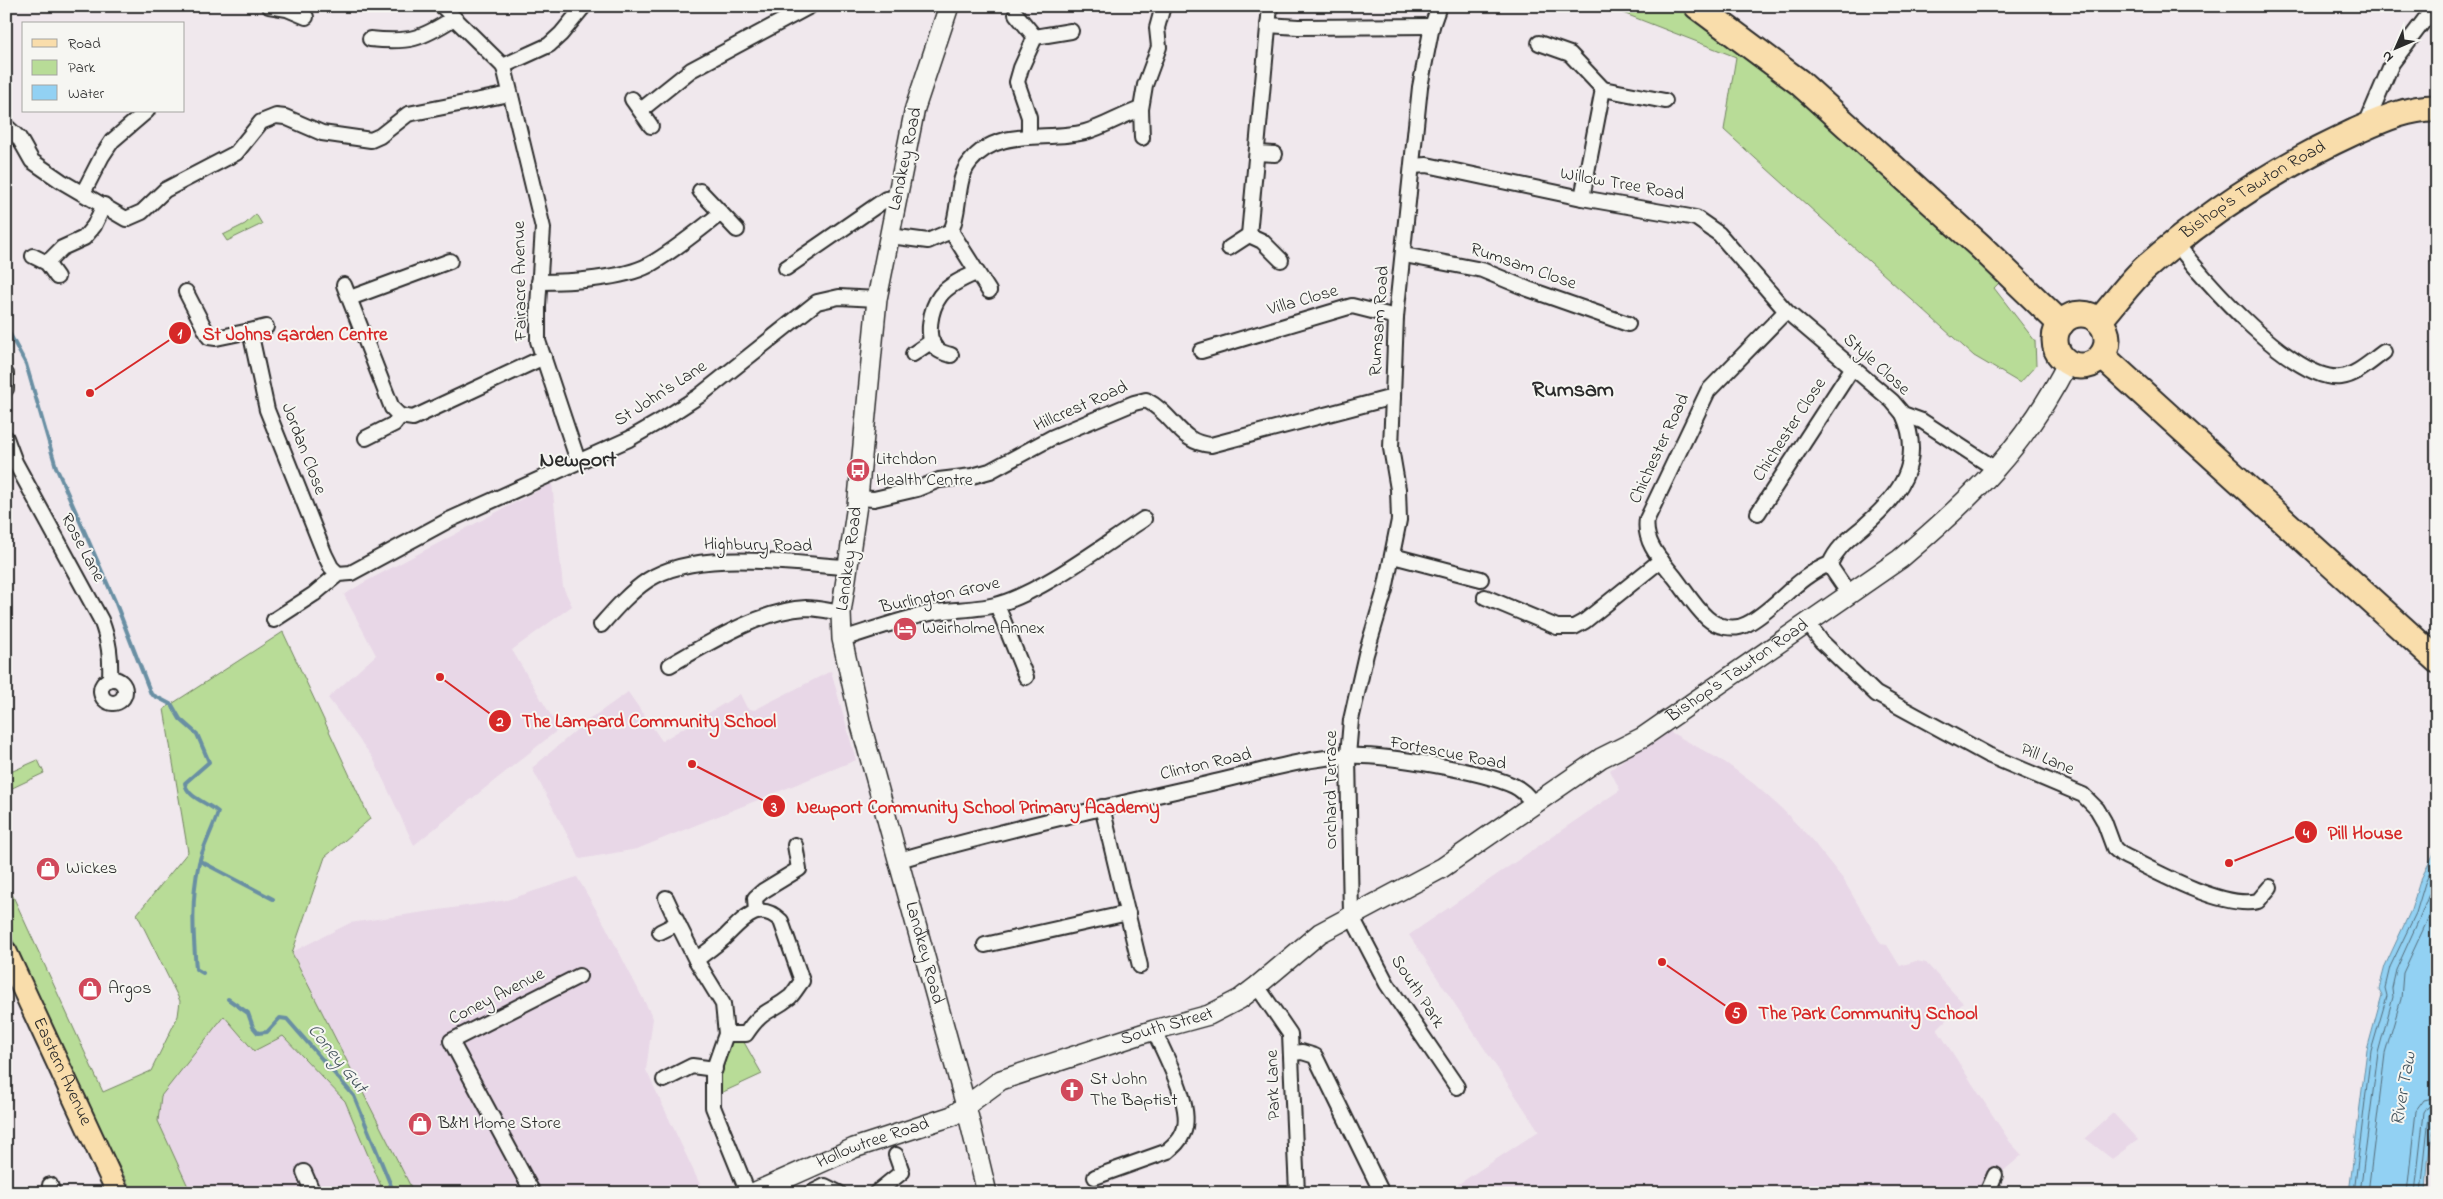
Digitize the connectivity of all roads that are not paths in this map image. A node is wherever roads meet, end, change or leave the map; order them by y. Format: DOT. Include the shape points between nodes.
graph roads {
  1 [pos="269,6"];
  2 [pos="442,6"];
  3 [pos="584,6"];
  4 [pos="810,6"];
  5 [pos="949,6"];
  6 [pos="1163,6"];
  7 [pos="1270,6"];
  8 [pos="1439,6"];
  9 [pos="1697,6"];
  10 [pos="2435,6"];
  11 [pos="288,8"];
  12 [pos="1016,14"];
  13 [pos="306,17"];
  14 [pos="454,18"];
  15 [pos="1268,25"];
  16 [pos="1432,26"];
  17 [pos="1071,31"];
  18 [pos="1035,37"];
  19 [pos="370,39"];
  20 [pos="1539,43"];
  21 [pos="502,66"];
  22 [pos="509,90"];
  23 [pos="1602,94"];
  24 [pos="632,98"];
  25 [pos="1665,101"];
  26 [pos="2437,108"];
  27 [pos="1142,109"];
  28 [pos="641,110"];
  29 [pos="146,112"];
  30 [pos="2371,124"];
  31 [pos="6,126"];
  32 [pos="651,126"];
  33 [pos="1029,136"];
  34 [pos="1142,138"];
  35 [pos="1257,153"];
  36 [pos="1275,154"];
  37 [pos="1413,166"];
  38 [pos="700,191"];
  39 [pos="83,193"];
  40 [pos="898,198"];
  41 [pos="1582,198"];
  42 [pos="104,205"];
  43 [pos="721,213"];
  44 [pos="737,230"];
  45 [pos="951,231"];
  46 [pos="1249,235"];
  47 [pos="890,236"];
  48 [pos="2176,243"];
  49 [pos="1229,248"];
  50 [pos="1404,254"];
  51 [pos="33,256"];
  52 [pos="1281,260"];
  53 [pos="450,261"];
  54 [pos="47,263"];
  55 [pos="786,268"];
  56 [pos="976,273"];
  57 [pos="57,277"];
  58 [pos="540,282"];
  59 [pos="344,285"];
  60 [pos="988,291"];
  61 [pos="186,292"];
  62 [pos="350,298"];
  63 [pos="878,299"];
  64 [pos="1786,311"];
  65 [pos="1396,317"];
  66 [pos="2099,320"];
  67 [pos="1628,324"];
  68 [pos="2061,324"];
  69 [pos="266,327"];
  70 [pos="250,331"];
  71 [pos="932,341"];
  72 [pos="1221,344"];
  73 [pos="1201,351"];
  74 [pos="2384,352"];
  75 [pos="913,354"];
  76 [pos="952,355"];
  77 [pos="2102,356"];
  78 [pos="544,357"];
  79 [pos="1226,358"];
  80 [pos="2068,362"];
  81 [pos="1853,367"];
  82 [pos="6,374"];
  83 [pos="6,389"];
  84 [pos="1393,397"];
  85 [pos="1903,414"];
  86 [pos="400,416"];
  87 [pos="6,438"];
  88 [pos="366,438"];
  89 [pos="578,461"];
  90 [pos="1997,470"];
  91 [pos="858,498"];
  92 [pos="1758,514"];
  93 [pos="1144,519"];
  94 [pos="1393,556"];
  95 [pos="1661,560"];
  96 [pos="1830,564"];
  97 [pos="846,567"];
  98 [pos="338,574"];
  99 [pos="1481,579"];
  100 [pos="1849,594"];
  101 [pos="1485,597"];
  102 [pos="997,605"];
  103 [pos="841,613"];
  104 [pos="274,620"];
  105 [pos="1807,622"];
  106 [pos="601,625"];
  107 [pos="1370,638"];
  108 [pos="842,640"];
  109 [pos="2437,660"];
  110 [pos="670,665"];
  111 [pos="1026,677"];
  112 [pos="110,679"];
  113 [pos="1348,756"];
  114 [pos="1534,804"];
  115 [pos="1102,807"];
  116 [pos="795,845"];
  117 [pos="899,860"];
  118 [pos="2270,887"];
  119 [pos="666,898"];
  120 [pos="756,912"];
  121 [pos="1128,913"];
  122 [pos="1351,915"];
  123 [pos="679,926"];
  124 [pos="660,932"];
  125 [pos="985,945"];
  126 [pos="6,952"];
  127 [pos="696,960"];
  128 [pos="1140,966"];
  129 [pos="579,976"];
  130 [pos="1257,986"];
  131 [pos="1154,1030"];
  132 [pos="726,1034"];
  133 [pos="1293,1053"];
  134 [pos="715,1068"];
  135 [pos="664,1080"];
  136 [pos="1457,1087"];
  137 [pos="966,1106"];
  138 [pos="896,1155"];
  139 [pos="304,1172"];
  140 [pos="1995,1175"];
  141 [pos="1095,1177"];
  142 [pos="1380,1189"];
  143 [pos="118,1193"];
  144 [pos="313,1193"];
  145 [pos="533,1193"];
  146 [pos="748,1193"];
  147 [pos="753,1193"];
  148 [pos="810,1193"];
  149 [pos="839,1193"];
  150 [pos="876,1193"];
  151 [pos="988,1193"];
  152 [pos="1296,1193"];
  153 [pos="1987,1193"];
  1 -- 11 [label="street"];
  2 -- 14 [label="street"];
  3 -- 21 [label="street" via="548,45"];
  4 -- 28 [label="street" via="691,70"];
  5 -- 40 [label="main road, Landkey Road" via="915,108"];
  6 -- 27 [label="street" via="1158,28 1160,47 1145,84"];
  7 -- 15 [label="street"];
  8 -- 16 [label="street, Rumsam Road"];
  9 -- 68 [label="highway" via="1799,82"];
  10 -- 30 [label="street" via="2392,63 2370,117"];
  11 -- 13 [label="street"];
  12 -- 18 [label="street"];
  14 -- 19 [label="street" via="428,34 398,42"];
  14 -- 21 [label="street"];
  15 -- 16 [label="street"];
  15 -- 35 [label="street"];
  16 -- 37 [label="street, Rumsam Road" via="1420,87"];
  17 -- 18 [label="street"];
  18 -- 33 [label="street" via="1017,82 1030,117"];
  20 -- 23 [label="street" via="1570,54"];
  21 -- 22 [label="street"];
  22 -- 42 [label="street" via="408,114 370,140 322,132 276,116 261,122 236,153 165,190 132,218 126,219"];
  22 -- 58 [label="street, Fairacre Avenue" via="543,228"];
  23 -- 25 [label="street"];
  23 -- 41 [label="street"];
  24 -- 28 [label="street"];
  26 -- 30 [label="highway, Bishop's Tawton Road" via="2405,112"];
  27 -- 33 [label="street" via="1087,132 1059,137"];
  27 -- 34 [label="street"];
  28 -- 32 [label="street"];
  29 -- 39 [label="street" via="112,141"];
  30 -- 48 [label="highway, Bishop's Tawton Road" via="2291,163"];
  31 -- 39 [label="street" via="20,138 32,161"];
  33 -- 45 [label="street" via="1003,140 986,147 969,162 961,182 956,221"];
  35 -- 36 [label="street"];
  35 -- 46 [label="street"];
  37 -- 41 [label="street, Willow Tree Road" via="1427,165"];
  37 -- 50 [label="street, Rumsam Road"];
  38 -- 43 [label="street"];
  39 -- 42 [label="street"];
  40 -- 47 [label="main road, Landkey Road"];
  40 -- 55 [label="street" via="886,198"];
  41 -- 64 [label="street, Willow Tree Road" via="1696,218 1719,234"];
  42 -- 54 [label="street" via="84,238 62,248"];
  43 -- 44 [label="street"];
  43 -- 58 [label="street" via="648,265 630,272"];
  45 -- 47 [label="street" via="928,241"];
  45 -- 56 [label="street"];
  46 -- 49 [label="street"];
  46 -- 52 [label="street" via="1262,241"];
  47 -- 63 [label="main road, Landkey Road"];
  48 -- 66 [label="highway, Bishop's Tawton Road" via="2142,271"];
  48 -- 74 [label="street" via="2196,270 2248,323 2308,370 2324,376 2341,377"];
  50 -- 65 [label="street, Rumsam Road"];
  50 -- 67 [label="street, Rumsam Close" via="1482,270"];
  51 -- 54 [label="street"];
  53 -- 62 [label="street"];
  54 -- 57 [label="street"];
  56 -- 60 [label="street"];
  56 -- 71 [label="street" via="960,280 940,296 931,315"];
  58 -- 78 [label="street, Fairacre Avenue" via="538,341"];
  59 -- 62 [label="street"];
  61 -- 70 [label="street" via="209,337"];
  62 -- 86 [label="street" via="392,408"];
  63 -- 89 [label="street, St John's Lane" via="839,297 817,302 677,411 629,439"];
  63 -- 91 [label="main road, Landkey Road"];
  64 -- 81 [label="street, Style Close"];
  64 -- 95 [label="street, Chichester Road" via="1708,391 1647,519 1649,541"];
  65 -- 72 [label="street, Villa Close" via="1352,306"];
  65 -- 84 [label="street, Rumsam Road"];
  66 -- 68 [label="highway" via="2083,314 2067,318"];
  66 -- 77 [label="highway" via="2107,342"];
  68 -- 80 [label="highway" via="2056,332 2057,349"];
  69 -- 70 [label="street"];
  70 -- 98 [label="street, Jordan Close" via="267,410 330,567"];
  71 -- 75 [label="street"];
  71 -- 76 [label="street" via="937,349"];
  72 -- 73 [label="street, Villa Close"];
  72 -- 79 [label="street"];
  77 -- 80 [label="highway" via="2082,366"];
  77 -- 109 [label="highway"];
  78 -- 86 [label="street" via="413,418"];
  78 -- 89 [label="street, Fairacre Avenue"];
  80 -- 90 [label="main road, Bishop's Tawton Road" via="2050,398"];
  81 -- 85 [label="street, Style Close"];
  81 -- 92 [label="street, Chichester Close"];
  82 -- 83 [label="street"];
  84 -- 91 [label="street, Hillcrest Road" via="1211,445 1198,444 1186,438 1173,420 1146,400 1053,437 990,471 939,480 874,500"];
  84 -- 94 [label="street, Rumsam Road" via="1391,448 1399,520"];
  85 -- 90 [label="street, Style Close" via="1922,421"];
  85 -- 96 [label="street, Chichester Road" via="1910,434 1912,455 1902,484 1890,501 1840,546"];
  86 -- 88 [label="street" via="394,424"];
  87 -- 112 [label="street, Rose Lane" via="14,462 101,620 108,639"];
  89 -- 98 [label="street, St John's Lane" via="449,520 351,573"];
  90 -- 100 [label="main road, Bishop's Tawton Road" via="1940,527"];
  91 -- 97 [label="main road, Landkey Road"];
  93 -- 102 [label="street, Burlington Grove" via="1039,586"];
  94 -- 99 [label="street"];
  94 -- 107 [label="street, Rumsam Road"];
  95 -- 96 [label="street, Chichester Road" via="1707,618 1720,626 1734,628 1747,624 1816,570"];
  95 -- 101 [label="street" via="1574,627 1557,627"];
  96 -- 100 [label="street"];
  97 -- 103 [label="main road, Landkey Road"];
  97 -- 106 [label="street, Highbury Road" via="720,560 671,569 648,580 622,601"];
  98 -- 104 [label="street, St John's Lane"];
  100 -- 105 [label="main road, Bishop's Tawton Road"];
  102 -- 108 [label="street, Burlington Grove" via="931,613"];
  102 -- 111 [label="street"];
  103 -- 108 [label="main road, Landkey Road"];
  103 -- 110 [label="street" via="807,608 781,612 706,644"];
  105 -- 114 [label="main road, Bishop's Tawton Road" via="1643,737 1601,758"];
  105 -- 118 [label="street, Pill Lane" via="1821,641 1876,694 1988,755 2083,795 2097,809 2114,848 2121,854 2192,887 2237,902 2258,900"];
  107 -- 113 [label="street, Orchard Terrace" via="1351,720"];
  108 -- 117 [label="main road, Landkey Road" via="869,756"];
  113 -- 114 [label="street, Fortescue Road" via="1430,766 1494,779 1525,793"];
  113 -- 115 [label="street, Clinton Road"];
  113 -- 122 [label="street, Orchard Terrace"];
  114 -- 122 [label="main road, Bishop's Tawton Road" via="1442,868"];
  115 -- 117 [label="street, Clinton Road"];
  115 -- 121 [label="street"];
  116 -- 120 [label="street" via="799,869 755,898"];
  117 -- 137 [label="main road, Landkey Road"];
  119 -- 123 [label="street"];
  120 -- 127 [label="street" via="741,920"];
  120 -- 132 [label="street" via="766,912 781,921 802,981 790,997 754,1021 746,1034"];
  121 -- 125 [label="street"];
  121 -- 128 [label="street"];
  122 -- 130 [label="main road, South Street" via="1320,932"];
  122 -- 136 [label="street, South Park" via="1387,984"];
  123 -- 124 [label="street"];
  123 -- 127 [label="street"];
  126 -- 143 [label="main road, Eastern Avenue"];
  127 -- 132 [label="street" via="723,1004"];
  129 -- 145 [label="street, Coney Avenue" via="450,1041"];
  130 -- 131 [label="main road, South Street" via="1209,1016"];
  130 -- 133 [label="street, Park Lane" via="1290,1034"];
  131 -- 137 [label="main road, South Street" via="1001,1080"];
  131 -- 141 [label="street" via="1181,1096 1186,1114 1184,1132 1168,1151"];
  132 -- 134 [label="street"];
  133 -- 142 [label="street" via="1315,1056"];
  133 -- 152 [label="street, Park Lane"];
  134 -- 135 [label="street" via="692,1066"];
  134 -- 146 [label="street" via="714,1107"];
  137 -- 147 [label="main road, Hollowtree Road" via="952,1116 854,1148"];
  137 -- 151 [label="main road, Landkey Road"];
  138 -- 150 [label="street" via="902,1172"];
  139 -- 144 [label="street"];
  140 -- 153 [label="street"];
  148 -- 149 [label="street" via="825,1186"];
}
